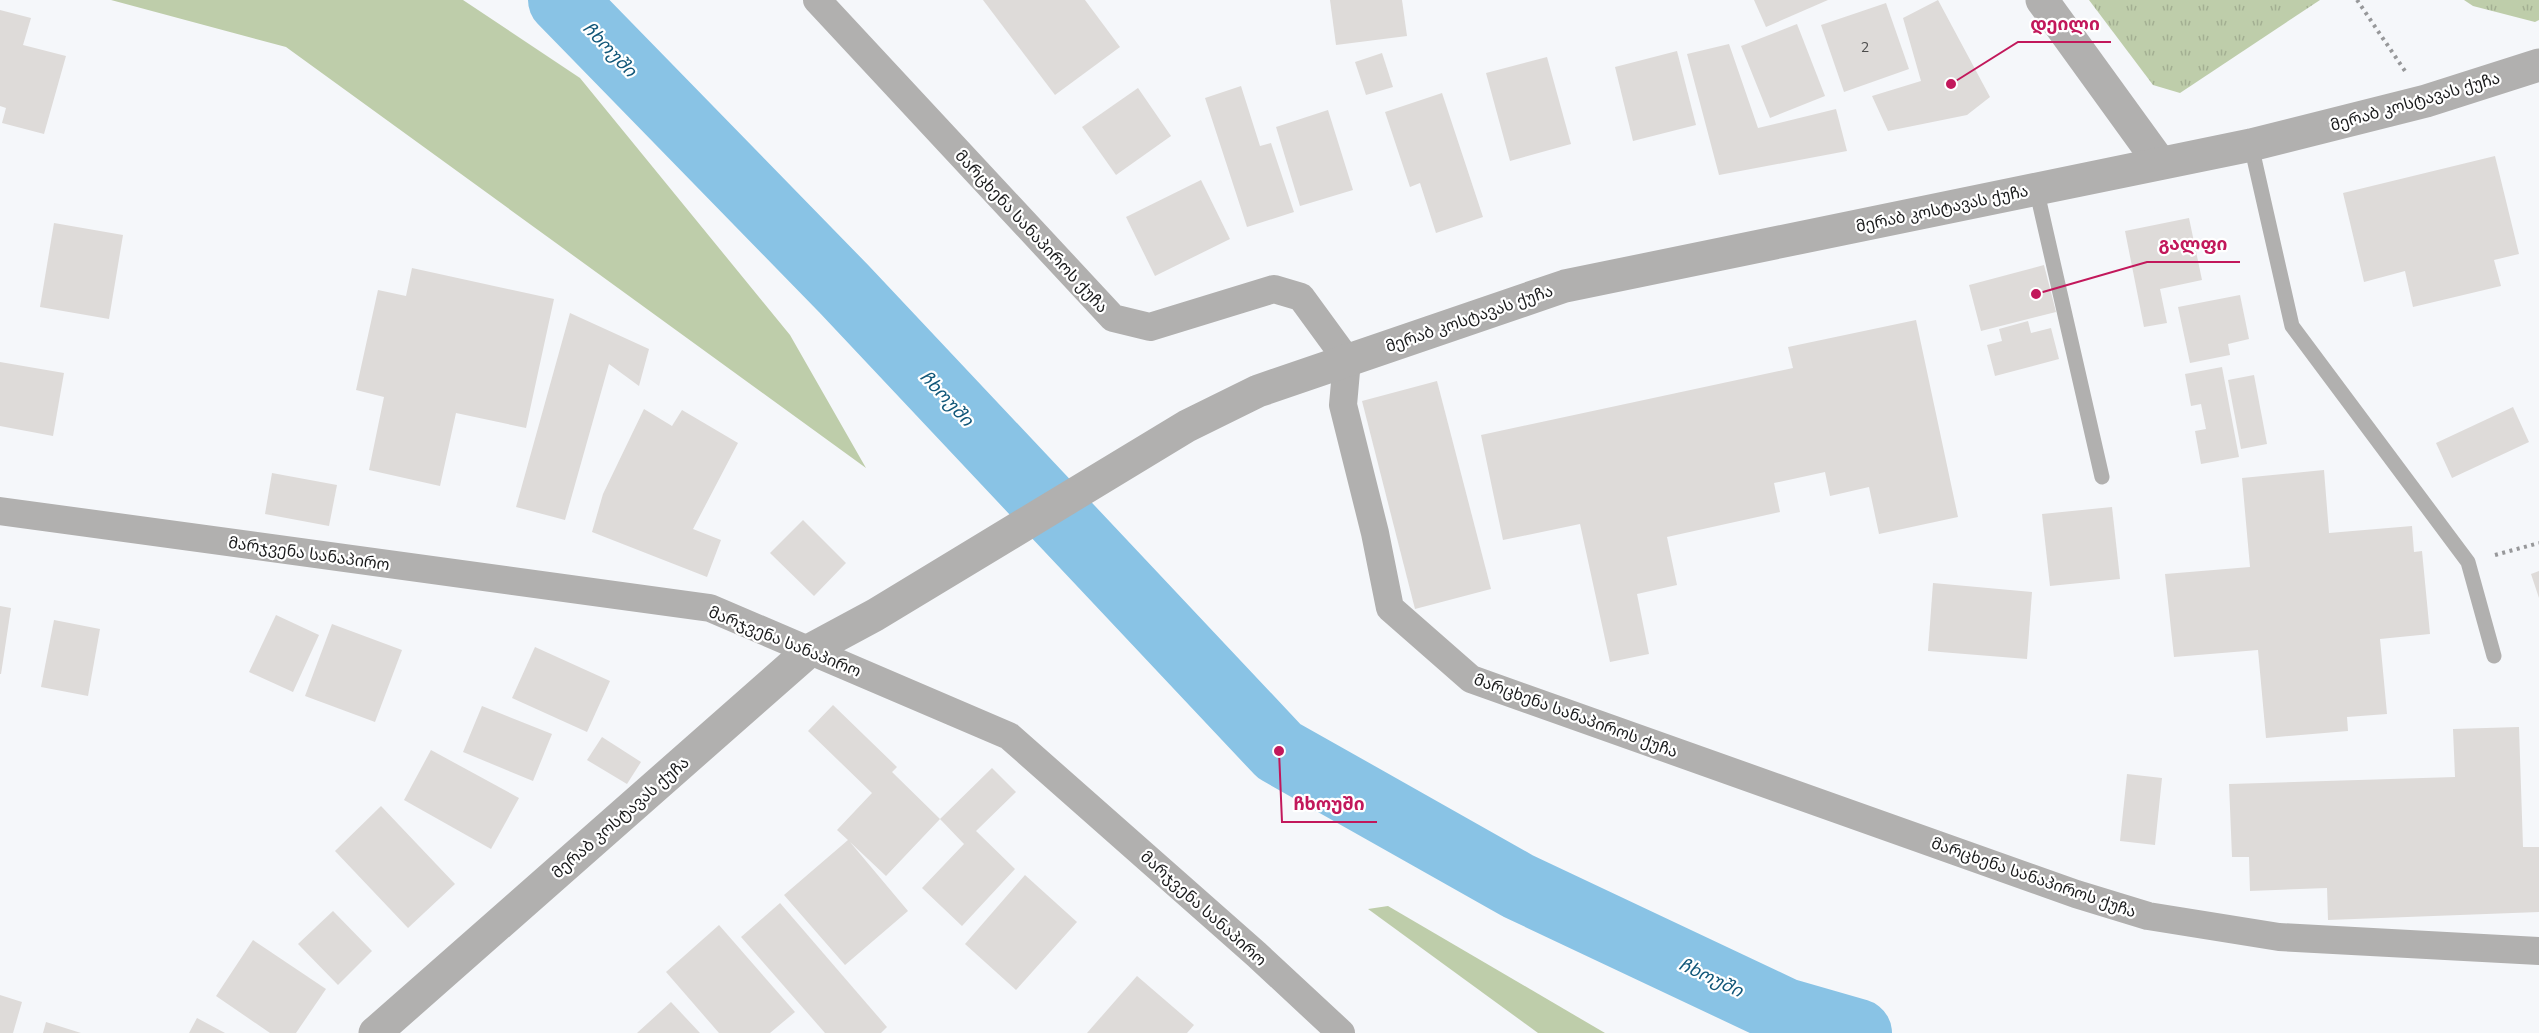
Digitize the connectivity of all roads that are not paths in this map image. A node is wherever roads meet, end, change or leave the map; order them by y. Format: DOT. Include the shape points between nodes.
graph roads {
  1 [pos="817,0"];
  2 [pos="2042,0"];
  3 [pos="2539,65"];
  4 [pos="2251,145"];
  5 [pos="2160,163"];
  6 [pos="2036,188"];
  7 [pos="1347,360"];
  8 [pos="2102,477"];
  9 [pos="0,511"];
  10 [pos="810,650"];
  11 [pos="2494,656"];
  12 [pos="2539,951"];
  13 [pos="375,1033"];
  14 [pos="1341,1033"];
  1 -- 7 [label="street, მარცხენა სანაპიროს ქუჩა" via="1113,318 1150,327 1275,289 1300,297"];
  2 -- 5 [label="street"];
  3 -- 4 [label="street, მერაბ კოსტავას ქუჩა" via="2426,101"];
  4 -- 5 [label="street, მერაბ კოსტავას ქუჩა"];
  4 -- 11 [label="lane" via="2292,326 2468,562"];
  5 -- 6 [label="street, მერაბ კოსტავას ქუჩა"];
  6 -- 7 [label="street, მერაბ კოსტავას ქუჩა" via="1565,286"];
  6 -- 8 [label="lane"];
  7 -- 10 [label="street, მერაბ კოსტავას ქუჩა" via="1258,391 1188,426 875,615"];
  7 -- 12 [label="street, მარცხენა სანაპიროს ქუჩა" via="1343,405 1390,608 1471,679 2064,890 2148,915 2279,937"];
  9 -- 10 [label="street, მარჯვენა სანაპირო" via="710,609"];
  10 -- 13 [label="street, მერაბ კოსტავას ქუჩა"];
  10 -- 14 [label="street, მარჯვენა სანაპირო" via="1009,736"];
}
